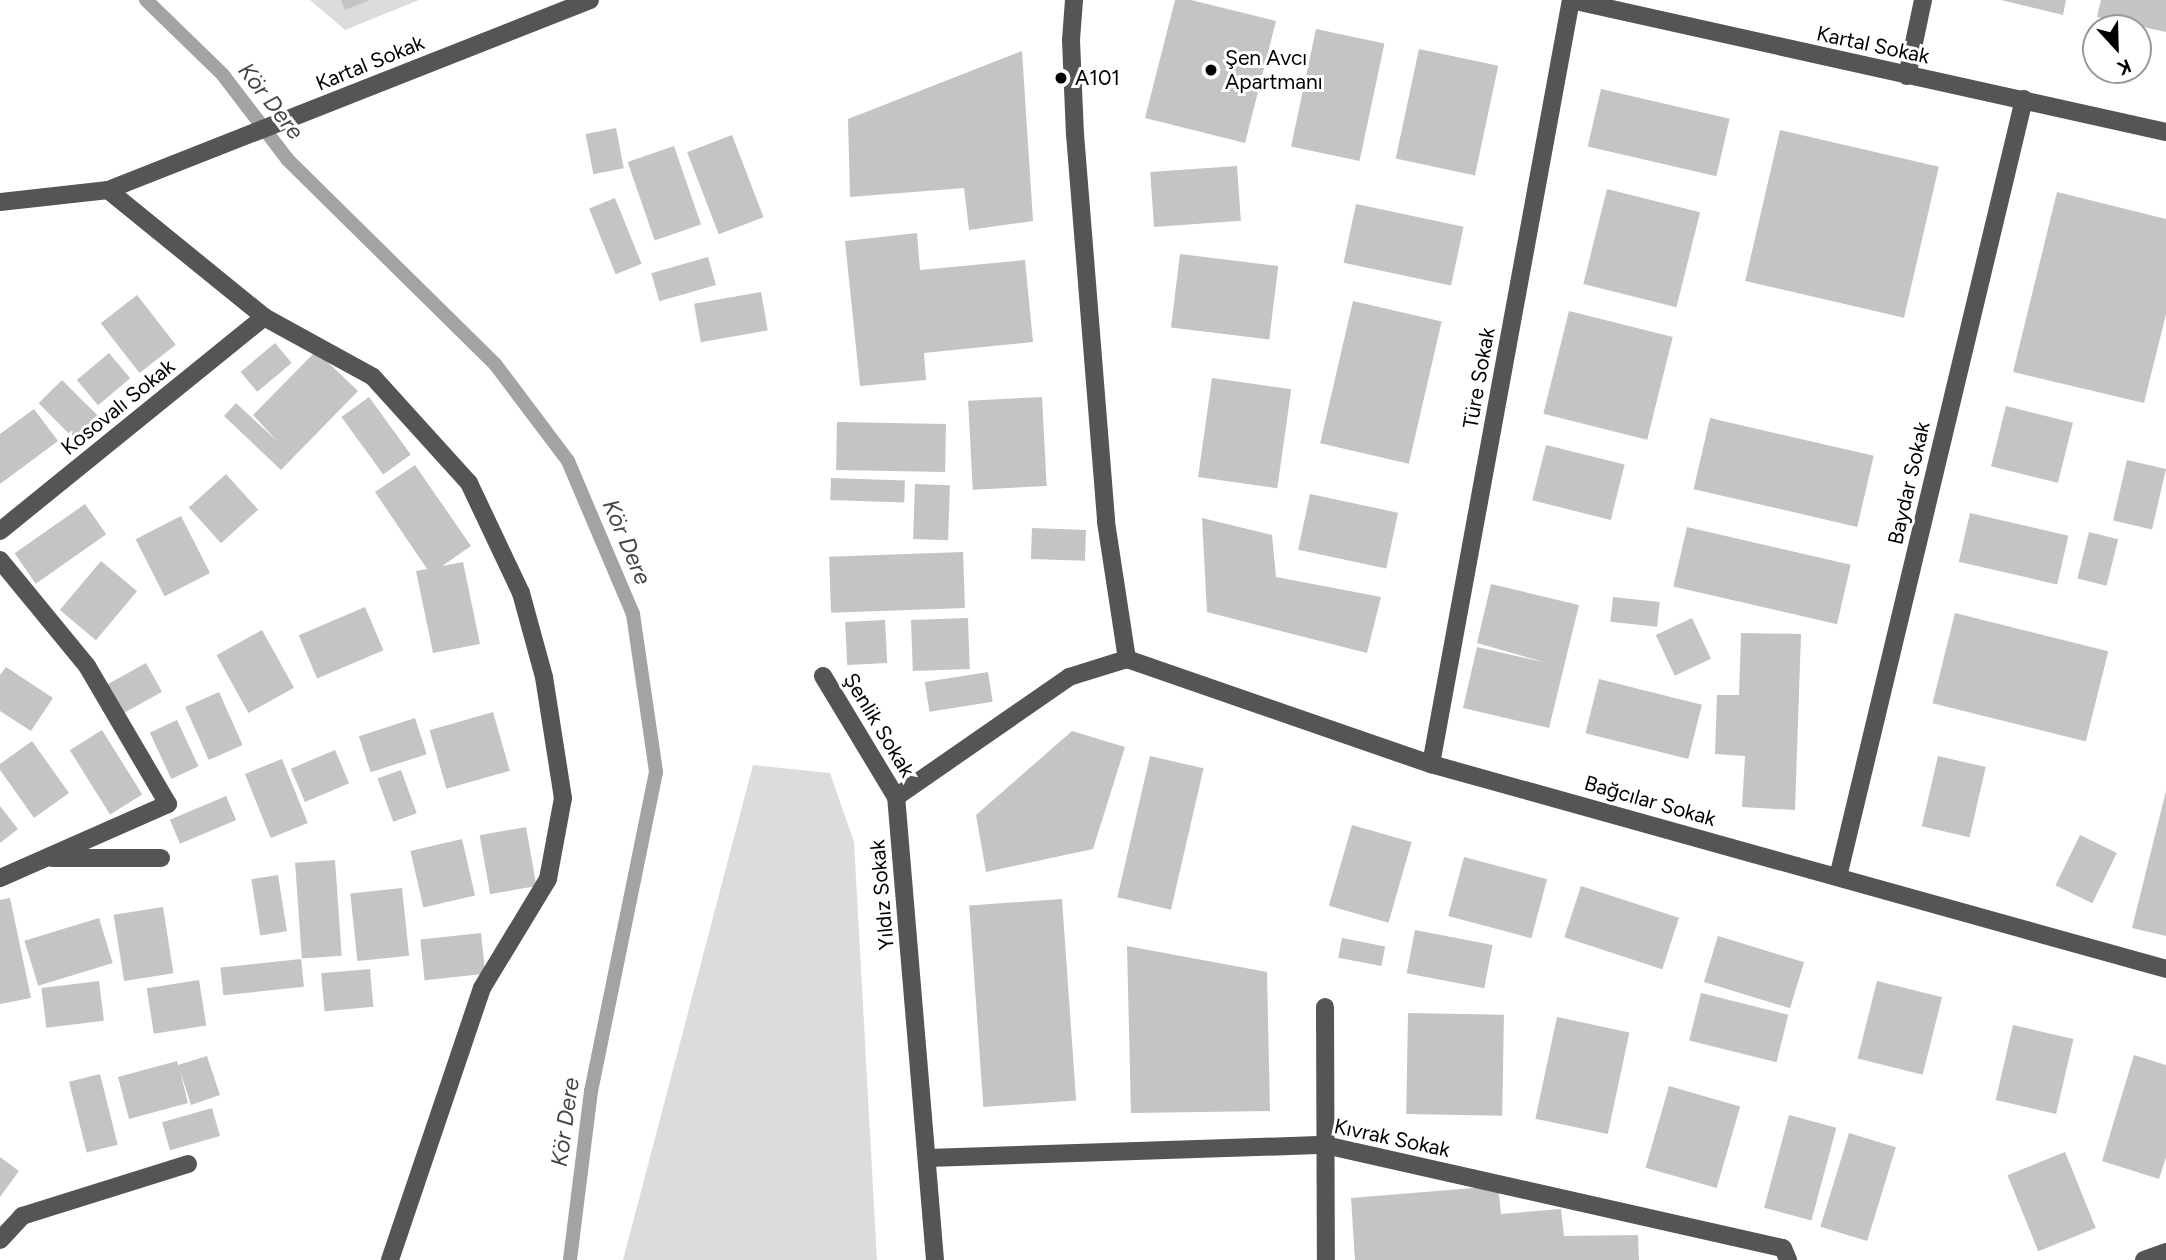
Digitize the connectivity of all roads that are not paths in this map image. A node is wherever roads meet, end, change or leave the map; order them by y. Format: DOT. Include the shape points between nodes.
graph roads {
  1 [pos="590,0"];
  2 [pos="1074,0"];
  3 [pos="1571,0"];
  4 [pos="1923,0"];
  5 [pos="1907,76"];
  6 [pos="2024,99"];
  7 [pos="2166,132"];
  8 [pos="108,190"];
  9 [pos="0,202"];
  10 [pos="264,317"];
  11 [pos="0,531"];
  12 [pos="0,560"];
  13 [pos="1128,659"];
  14 [pos="823,676"];
  15 [pos="1431,764"];
  16 [pos="896,797"];
  17 [pos="46,858"];
  18 [pos="161,858"];
  19 [pos="1838,877"];
  20 [pos="0,878"];
  21 [pos="2166,969"];
  22 [pos="1325,1007"];
  23 [pos="1325,1145"];
  24 [pos="928,1158"];
  25 [pos="188,1164"];
  26 [pos="0,1240"];
  27 [pos="2166,1252"];
  28 [pos="390,1260"];
  29 [pos="935,1260"];
  30 [pos="1326,1260"];
  31 [pos="1788,1260"];
  32 [pos="2144,1260"];
  1 -- 8 [label="street, Kartal Sokak"];
  2 -- 13 [label="street" via="1075,134 1104,494"];
  3 -- 5 [label="street, Kartal Sokak"];
  3 -- 15 [label="street, Türe Sokak"];
  4 -- 5 [label="street"];
  5 -- 6 [label="street, Kartal Sokak"];
  6 -- 7 [label="street, Kartal Sokak"];
  6 -- 19 [label="street, Baydar Sokak"];
  8 -- 9 [label="street"];
  8 -- 10 [label="street"];
  10 -- 11 [label="street, Kosovalı Sokak"];
  10 -- 28 [label="street" via="373,377 469,483 521,593 544,677 563,798 548,879 482,988"];
  12 -- 17 [label="street" via="87,666 168,804"];
  13 -- 15 [label="street, Bağcılar Sokak"];
  13 -- 16 [label="street" via="1069,677"];
  14 -- 16 [label="street, Şenlik Sokak"];
  15 -- 19 [label="street, Bağcılar Sokak"];
  16 -- 24 [label="street, Yıldız Sokak"];
  17 -- 18 [label="street"];
  17 -- 20 [label="street"];
  19 -- 21 [label="street, Bağcılar Sokak"];
  22 -- 23 [label="street"];
  23 -- 24 [label="street, Kıvrak Sokak"];
  23 -- 30 [label="street"];
  23 -- 31 [label="street, Kıvrak Sokak" via="1783,1248"];
  24 -- 29 [label="street, Yıldız Sokak"];
  25 -- 26 [label="street" via="22,1216"];
  27 -- 32 [label="street"];
}
